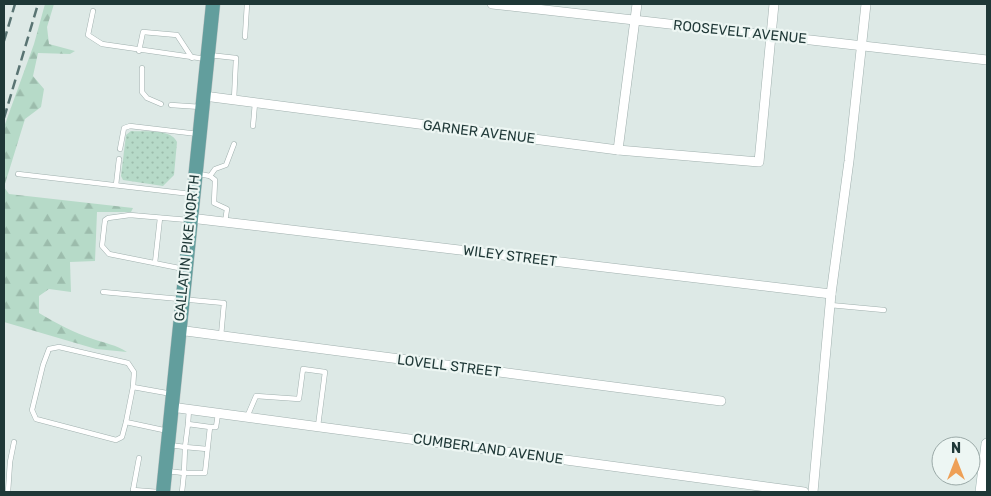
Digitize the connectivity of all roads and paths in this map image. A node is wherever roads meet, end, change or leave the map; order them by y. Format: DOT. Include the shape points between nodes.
graph roads {
  1 [pos="213,4"];
  2 [pos="247,4"];
  3 [pos="492,4"];
  4 [pos="637,4"];
  5 [pos="774,4"];
  6 [pos="866,4"];
  7 [pos="93,11"];
  8 [pos="635,21"];
  9 [pos="771,36"];
  10 [pos="245,37"];
  11 [pos="861,44"];
  12 [pos="139,51"];
  13 [pos="208,57"];
  14 [pos="192,58"];
  15 [pos="987,60"];
  16 [pos="142,68"];
  17 [pos="234,100"];
  18 [pos="203,102"];
  19 [pos="255,103"];
  20 [pos="161,104"];
  21 [pos="171,105"];
  22 [pos="253,126"];
  23 [pos="200,135"];
  24 [pos="234,144"];
  25 [pos="120,149"];
  26 [pos="618,150"];
  27 [pos="119,160"];
  28 [pos="18,174"];
  29 [pos="195,174"];
  30 [pos="210,176"];
  31 [pos="116,185"];
  32 [pos="192,194"];
  33 [pos="160,218"];
  34 [pos="190,219"];
  35 [pos="225,222"];
  36 [pos="154,263"];
  37 [pos="184,269"];
  38 [pos="103,292"];
  39 [pos="831,294"];
  40 [pos="181,300"];
  41 [pos="830,305"];
  42 [pos="884,310"];
  43 [pos="178,330"];
  44 [pos="221,336"];
  45 [pos="134,387"];
  46 [pos="172,400"];
  47 [pos="720,401"];
  48 [pos="189,410"];
  49 [pos="218,413"];
  50 [pos="247,417"];
  51 [pos="126,422"];
  52 [pos="188,424"];
  53 [pos="318,426"];
  54 [pos="210,427"];
  55 [pos="168,438"];
  56 [pos="14,442"];
  57 [pos="987,444"];
  58 [pos="185,447"];
  59 [pos="197,448"];
  60 [pos="208,449"];
  61 [pos="196,454"];
  62 [pos="139,458"];
  63 [pos="194,467"];
  64 [pos="165,470"];
  65 [pos="184,473"];
  66 [pos="194,474"];
  67 [pos="133,491"];
  68 [pos="8,492"];
  69 [pos="158,492"];
  70 [pos="163,492"];
  71 [pos="182,492"];
  72 [pos="804,492"];
  73 [pos="813,492"];
  74 [pos="981,492"];
  1 -- 13 [label="main road, GALLATIN PIKE NORTH"];
  2 -- 10 [label="lane"];
  3 -- 8 [label="street, ROOSEVELT AVENUE"];
  4 -- 8 [label="street"];
  5 -- 9 [label="street"];
  6 -- 11 [label="street"];
  7 -- 12 [label="lane" via="88,35 102,44"];
  8 -- 9 [label="street, ROOSEVELT AVENUE"];
  8 -- 26 [label="street"];
  9 -- 11 [label="street, ROOSEVELT AVENUE"];
  9 -- 26 [label="street, GARNER AVENUE" via="759,162"];
  11 -- 15 [label="street, ROOSEVELT AVENUE"];
  11 -- 39 [label="street" via="850,161"];
  12 -- 14 [label="lane"];
  12 -- 14 [label="lane" via="143,32 170,34 181,39"];
  13 -- 14 [label="lane"];
  13 -- 17 [label="lane" via="236,58"];
  13 -- 18 [label="main road, GALLATIN PIKE NORTH"];
  16 -- 20 [label="lane" via="142,92"];
  17 -- 18 [label="street, GARNER AVENUE"];
  17 -- 19 [label="street, GARNER AVENUE"];
  18 -- 21 [label="lane"];
  18 -- 23 [label="main road, GALLATIN PIKE NORTH"];
  19 -- 22 [label="lane"];
  19 -- 26 [label="street, GARNER AVENUE"];
  23 -- 25 [label="lane" via="130,126 121,133"];
  23 -- 29 [label="main road, GALLATIN PIKE NORTH"];
  24 -- 30 [label="lane" via="226,165 215,168"];
  27 -- 31 [label="lane"];
  28 -- 31 [label="lane"];
  29 -- 30 [label="lane"];
  29 -- 32 [label="main road, GALLATIN PIKE NORTH"];
  30 -- 35 [label="lane" via="216,180 214,203 227,209"];
  31 -- 32 [label="lane"];
  32 -- 34 [label="main road, GALLATIN PIKE NORTH"];
  33 -- 34 [label="lane"];
  33 -- 36 [label="lane"];
  33 -- 36 [label="lane" via="130,216 105,220 104,250 109,254"];
  34 -- 35 [label="street, WILEY STREET"];
  34 -- 37 [label="main road, GALLATIN PIKE NORTH"];
  35 -- 39 [label="street, WILEY STREET"];
  36 -- 37 [label="lane"];
  37 -- 40 [label="main road, GALLATIN PIKE NORTH"];
  38 -- 40 [label="lane"];
  39 -- 41 [label="street"];
  40 -- 43 [label="main road, GALLATIN PIKE NORTH"];
  40 -- 44 [label="lane" via="224,303"];
  41 -- 42 [label="lane"];
  41 -- 73 [label="street"];
  43 -- 44 [label="street, LOVELL STREET"];
  43 -- 46 [label="main road, GALLATIN PIKE NORTH"];
  44 -- 47 [label="street, LOVELL STREET"];
  45 -- 46 [label="lane"];
  45 -- 51 [label="lane"];
  45 -- 51 [label="lane" via="134,372 128,363 59,347 49,349 32,410 36,418 116,440 122,437"];
  46 -- 48 [label="street, CUMBERLAND AVENUE"];
  46 -- 55 [label="main road, GALLATIN PIKE NORTH"];
  48 -- 49 [label="street, CUMBERLAND AVENUE"];
  48 -- 52 [label="lane"];
  49 -- 50 [label="street, CUMBERLAND AVENUE"];
  49 -- 54 [label="lane" via="216,427"];
  50 -- 53 [label="street, CUMBERLAND AVENUE"];
  50 -- 53 [label="lane" via="256,396 299,399 303,369 325,372"];
  51 -- 55 [label="lane"];
  52 -- 54 [label="lane"];
  52 -- 58 [label="lane"];
  53 -- 72 [label="street, CUMBERLAND AVENUE"];
  54 -- 60 [label="lane"];
  55 -- 58 [label="lane"];
  55 -- 64 [label="main road, GALLATIN PIKE NORTH"];
  56 -- 68 [label="lane"];
  57 -- 74 [label="street"];
  58 -- 59 [label="lane"];
  58 -- 65 [label="lane"];
  59 -- 60 [label="lane"];
  59 -- 61 [label="lane"];
  60 -- 66 [label="lane" via="205,473"];
  62 -- 67 [label="lane"];
  63 -- 66 [label="lane"];
  64 -- 65 [label="lane"];
  64 -- 70 [label="main road, GALLATIN PIKE NORTH"];
  65 -- 66 [label="lane"];
  65 -- 71 [label="lane"];
  67 -- 69 [label="lane"];
}
